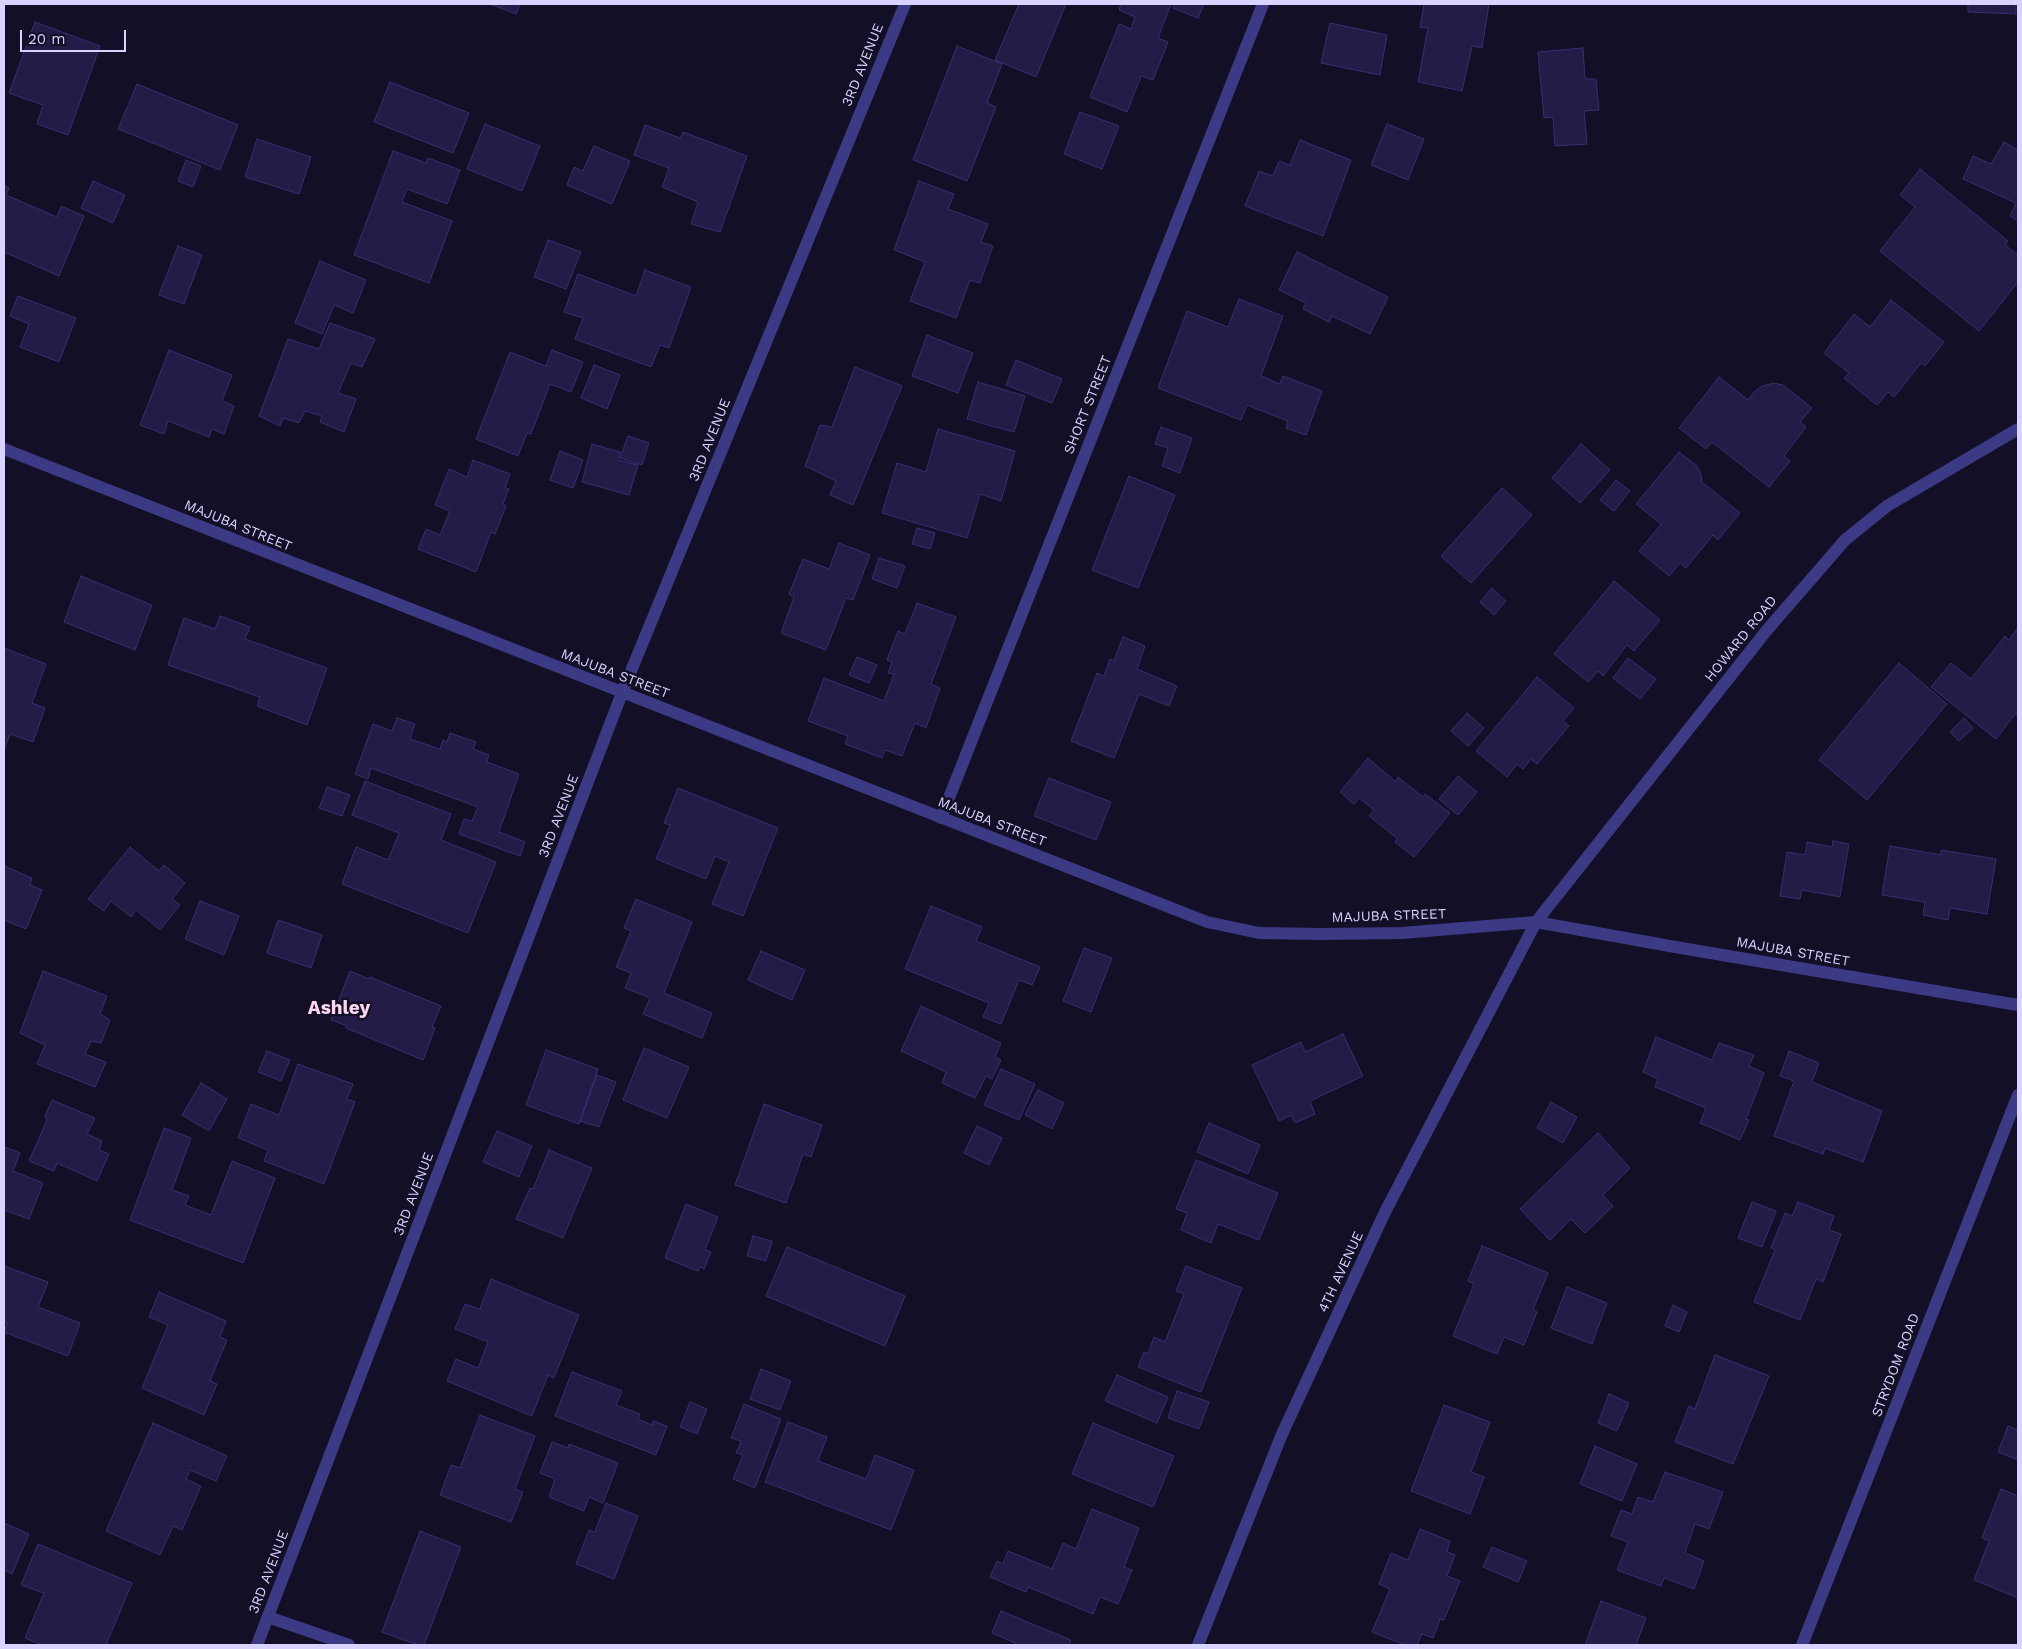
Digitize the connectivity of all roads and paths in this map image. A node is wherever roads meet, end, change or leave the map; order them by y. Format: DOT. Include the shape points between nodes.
graph roads {
  1 [pos="905,4"];
  2 [pos="1263,4"];
  3 [pos="2018,428"];
  4 [pos="4,449"];
  5 [pos="622,693"];
  6 [pos="941,818"];
  7 [pos="1536,922"];
  8 [pos="2018,1005"];
  9 [pos="2018,1095"];
  10 [pos="268,1617"];
  11 [pos="257,1645"];
  12 [pos="349,1645"];
  13 [pos="1198,1645"];
  14 [pos="1802,1645"];
  1 -- 5 [label="street, 3RD AVENUE"];
  2 -- 6 [label="street, SHORT STREET"];
  3 -- 7 [label="street, HOWARD ROAD" via="1887,506 1845,540 1767,630"];
  4 -- 5 [label="street, MAJUBA STREET"];
  5 -- 6 [label="street, MAJUBA STREET"];
  5 -- 10 [label="street, 3RD AVENUE"];
  6 -- 7 [label="street, MAJUBA STREET" via="1207,922 1259,933 1402,933"];
  7 -- 8 [label="street, MAJUBA STREET"];
  7 -- 13 [label="street, 4TH AVENUE" via="1356,1274 1282,1434"];
  9 -- 14 [label="street, STRYDOM ROAD"];
  10 -- 11 [label="street, 3RD AVENUE"];
  10 -- 12 [label="street"];
}
